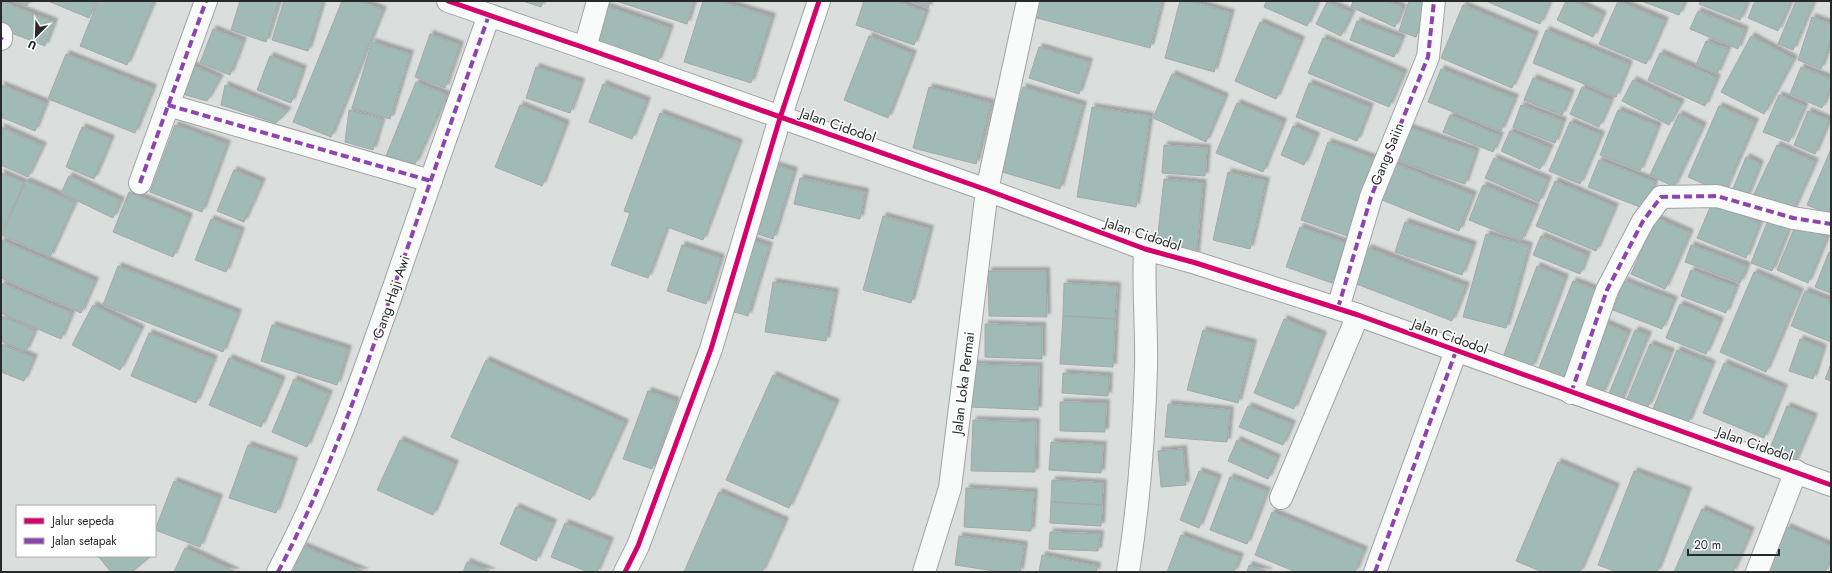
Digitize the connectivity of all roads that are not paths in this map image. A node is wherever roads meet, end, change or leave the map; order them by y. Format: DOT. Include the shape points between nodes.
graph roads {
  1 [pos="206,1"];
  2 [pos="448,1"];
  3 [pos="598,1"];
  4 [pos="819,1"];
  5 [pos="1028,1"];
  6 [pos="1434,1"];
  7 [pos="489,15"];
  8 [pos="1,34"];
  9 [pos="1,39"];
  10 [pos="585,48"];
  11 [pos="168,105"];
  12 [pos="780,118"];
  13 [pos="431,181"];
  14 [pos="140,183"];
  15 [pos="987,190"];
  16 [pos="1831,224"];
  17 [pos="1149,250"];
  18 [pos="1348,311"];
  19 [pos="1456,351"];
  20 [pos="1571,393"];
  21 [pos="1796,471"];
  22 [pos="1831,485"];
  23 [pos="1280,498"];
  24 [pos="278,572"];
  25 [pos="625,572"];
  26 [pos="924,572"];
  27 [pos="1128,572"];
  28 [pos="1375,572"];
  29 [pos="1757,572"];
  1 -- 11 [label="street"];
  2 -- 7 [label="street, Jalan Cidodol"];
  3 -- 10 [label="street"];
  4 -- 12 [label="street"];
  5 -- 15 [label="street, Jalan Loka Permai"];
  6 -- 18 [label="street, Gang Saiin" via="1428,57 1371,197"];
  7 -- 10 [label="street, Jalan Cidodol"];
  7 -- 13 [label="street, Gang Haji Awi"];
  8 -- 9 [label="street"];
  10 -- 12 [label="street, Jalan Cidodol"];
  11 -- 13 [label="street"];
  11 -- 14 [label="street"];
  12 -- 15 [label="street, Jalan Cidodol"];
  12 -- 25 [label="street" via="711,349 638,546"];
  13 -- 24 [label="street, Gang Haji Awi" via="355,399 319,488"];
  15 -- 17 [label="street, Jalan Cidodol"];
  15 -- 26 [label="street, Jalan Loka Permai" via="950,488"];
  16 -- 20 [label="street" via="1793,218 1717,196 1661,197 1643,221 1607,290"];
  17 -- 18 [label="street, Jalan Cidodol"];
  17 -- 27 [label="street" via="1140,478 1137,519"];
  18 -- 19 [label="street, Jalan Cidodol"];
  18 -- 23 [label="street, Gang Saiin"];
  19 -- 20 [label="street, Jalan Cidodol"];
  19 -- 28 [label="street"];
  20 -- 21 [label="street, Jalan Cidodol"];
  21 -- 22 [label="street, Jalan Cidodol"];
  21 -- 29 [label="street"];
}
